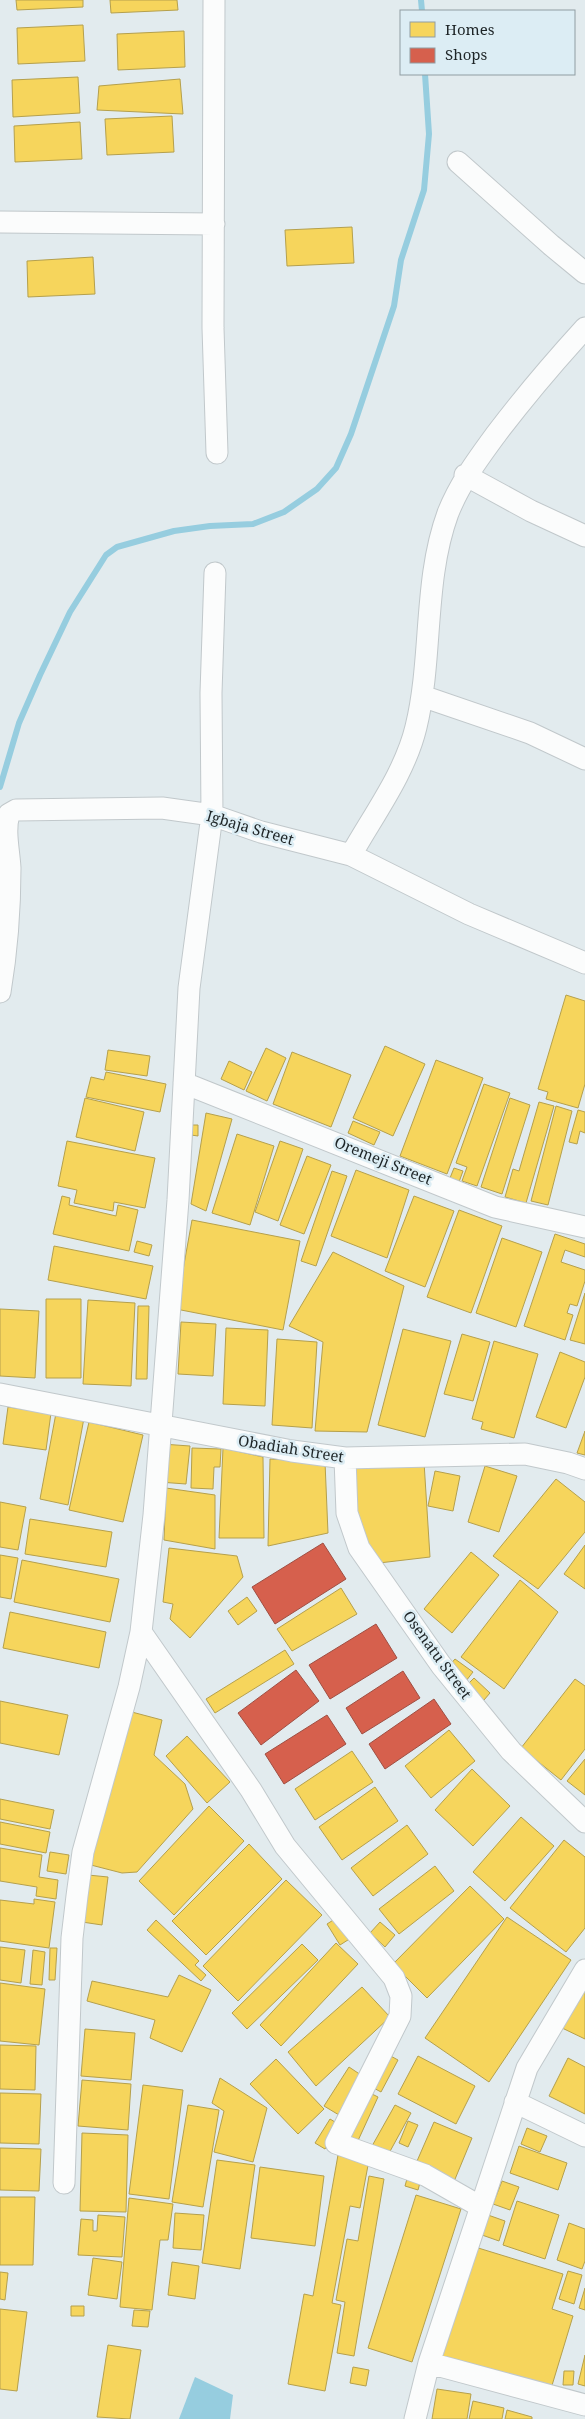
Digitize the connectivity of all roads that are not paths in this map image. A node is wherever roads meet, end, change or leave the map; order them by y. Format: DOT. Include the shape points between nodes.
graph roads {
  1 [pos="214,0"];
  2 [pos="458,162"];
  3 [pos="0,222"];
  4 [pos="214,224"];
  5 [pos="585,273"];
  6 [pos="585,328"];
  7 [pos="217,453"];
  8 [pos="466,475"];
  9 [pos="585,536"];
  10 [pos="214,573"];
  11 [pos="422,696"];
  12 [pos="585,759"];
  13 [pos="212,815"];
  14 [pos="351,855"];
  15 [pos="585,963"];
  16 [pos="0,992"];
  17 [pos="184,1083"];
  18 [pos="585,1227"];
  19 [pos="0,1394"];
  20 [pos="162,1425"];
  21 [pos="345,1458"];
  22 [pos="585,1469"];
  23 [pos="141,1632"];
  24 [pos="585,1822"];
  25 [pos="585,1970"];
  26 [pos="515,2102"];
  27 [pos="585,2136"];
  28 [pos="64,2183"];
  29 [pos="481,2208"];
  30 [pos="429,2363"];
  31 [pos="585,2405"];
  32 [pos="415,2419"];
  1 -- 4 [label="street"];
  2 -- 5 [label="street"];
  3 -- 4 [label="street"];
  4 -- 7 [label="street"];
  6 -- 8 [label="street" via="531,389"];
  8 -- 9 [label="street" via="530,511"];
  8 -- 11 [label="street" via="448,514 437,555"];
  10 -- 13 [label="street"];
  11 -- 12 [label="street" via="530,733"];
  11 -- 14 [label="street" via="416,728 400,773"];
  13 -- 14 [label="street, Igbaja Street" via="261,832"];
  13 -- 16 [label="street, Igbaja Street" via="162,808 16,810 9,814 8,941"];
  13 -- 17 [label="street" via="190,988"];
  14 -- 15 [label="street, Igbaja Street" via="469,914"];
  17 -- 18 [label="street, Oremeji Street" via="495,1207"];
  17 -- 20 [label="street"];
  19 -- 20 [label="street, Obadiah Street"];
  20 -- 21 [label="street, Obadiah Street" via="292,1451"];
  20 -- 23 [label="street"];
  21 -- 22 [label="street, Obadiah Street" via="525,1454 568,1462"];
  21 -- 24 [label="street, Osenatu Street" via="347,1513 360,1548 441,1665 511,1751"];
  23 -- 28 [label="street" via="83,1852 72,1938"];
  23 -- 29 [label="street" via="285,1846 394,1978 400,1996 400,2016 336,2143 425,2175"];
  25 -- 26 [label="street" via="527,2068"];
  26 -- 27 [label="street"];
  26 -- 29 [label="street"];
  29 -- 30 [label="street"];
  30 -- 31 [label="street"];
  30 -- 32 [label="street"];
}
